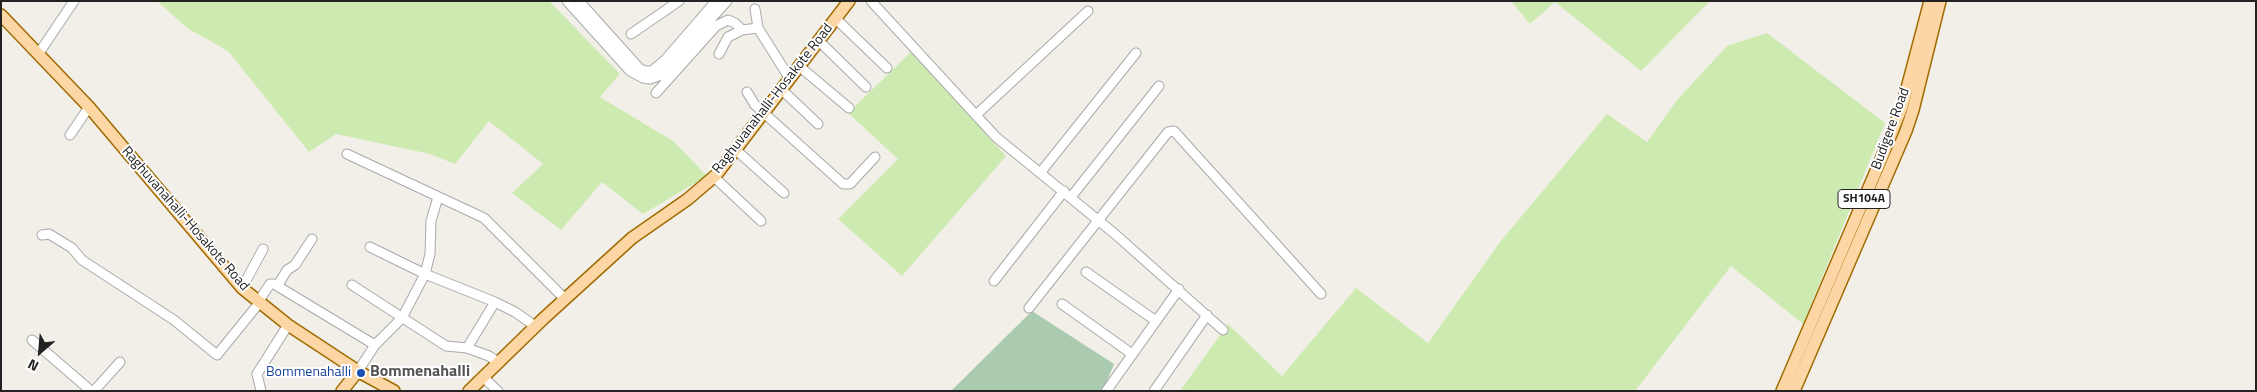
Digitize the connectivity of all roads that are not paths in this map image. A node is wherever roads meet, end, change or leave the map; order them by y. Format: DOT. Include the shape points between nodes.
graph roads {
  1 [pos="74,1"];
  2 [pos="567,1"];
  3 [pos="579,1"];
  4 [pos="679,1"];
  5 [pos="716,1"];
  6 [pos="727,1"];
  7 [pos="849,1"];
  8 [pos="871,1"];
  9 [pos="1930,1"];
  10 [pos="1940,1"];
  11 [pos="755,9"];
  12 [pos="1088,11"];
  13 [pos="1,15"];
  14 [pos="835,18"];
  15 [pos="758,28"];
  16 [pos="742,30"];
  17 [pos="631,34"];
  18 [pos="818,40"];
  19 [pos="39,53"];
  20 [pos="1136,53"];
  21 [pos="720,54"];
  22 [pos="800,66"];
  23 [pos="887,68"];
  24 [pos="649,75"];
  25 [pos="790,79"];
  26 [pos="1159,86"];
  27 [pos="866,88"];
  28 [pos="782,90"];
  29 [pos="747,92"];
  30 [pos="656,93"];
  31 [pos="89,107"];
  32 [pos="849,108"];
  33 [pos="765,113"];
  34 [pos="976,115"];
  35 [pos="818,124"];
  36 [pos="70,135"];
  37 [pos="736,150"];
  38 [pos="347,154"];
  39 [pos="875,157"];
  40 [pos="1040,173"];
  41 [pos="714,177"];
  42 [pos="784,193"];
  43 [pos="1068,194"];
  44 [pos="438,197"];
  45 [pos="1098,220"];
  46 [pos="761,221"];
  47 [pos="42,235"];
  48 [pos="312,240"];
  49 [pos="370,247"];
  50 [pos="263,249"];
  51 [pos="1086,272"];
  52 [pos="425,274"];
  53 [pos="994,281"];
  54 [pos="278,285"];
  55 [pos="352,285"];
  56 [pos="242,288"];
  57 [pos="1179,289"];
  58 [pos="1321,294"];
  59 [pos="564,299"];
  60 [pos="259,302"];
  61 [pos="495,302"];
  62 [pos="1062,304"];
  63 [pos="1029,308"];
  64 [pos="1207,315"];
  65 [pos="402,318"];
  66 [pos="1156,321"];
  67 [pos="288,325"];
  68 [pos="535,326"];
  69 [pos="1223,330"];
  70 [pos="32,340"];
  71 [pos="375,345"];
  72 [pos="467,348"];
  73 [pos="1132,354"];
  74 [pos="120,362"];
  75 [pos="499,363"];
  76 [pos="358,371"];
  77 [pos="484,378"];
  78 [pos="1107,390"];
  79 [pos="92,391"];
  80 [pos="261,391"];
  81 [pos="342,391"];
  82 [pos="394,391"];
  83 [pos="469,391"];
  84 [pos="498,391"];
  85 [pos="1154,391"];
  86 [pos="1782,391"];
  87 [pos="1794,391"];
  1 -- 19 [label="street"];
  2 -- 24 [label="street" via="630,71 643,78"];
  3 -- 24 [label="street"];
  4 -- 17 [label="street"];
  5 -- 24 [label="street"];
  6 -- 24 [label="street" via="661,74"];
  7 -- 14 [label="main road, Raghuvanahalli-Hosakote Road"];
  8 -- 34 [label="street"];
  9 -- 86 [label="main road, Budigere Road / SH104A" via="1898,115"];
  10 -- 87 [label="main road, Budigere Road / SH104A" via="1906,131"];
  11 -- 15 [label="street"];
  12 -- 34 [label="street"];
  13 -- 19 [label="main road, Raghuvanahalli-Hosakote Road"];
  14 -- 18 [label="main road, Raghuvanahalli-Hosakote Road"];
  14 -- 23 [label="street"];
  15 -- 16 [label="street"];
  15 -- 25 [label="street"];
  16 -- 21 [label="street" via="728,37"];
  16 -- 30 [label="street" via="728,20 716,26"];
  18 -- 22 [label="main road, Raghuvanahalli-Hosakote Road"];
  18 -- 27 [label="street"];
  19 -- 31 [label="main road, Raghuvanahalli-Hosakote Road"];
  20 -- 40 [label="street"];
  22 -- 25 [label="main road, Raghuvanahalli-Hosakote Road"];
  22 -- 32 [label="street"];
  25 -- 28 [label="main road, Raghuvanahalli-Hosakote Road"];
  26 -- 43 [label="street"];
  28 -- 33 [label="main road, Raghuvanahalli-Hosakote Road"];
  28 -- 35 [label="street"];
  29 -- 33 [label="street"];
  31 -- 36 [label="street"];
  31 -- 56 [label="main road, Raghuvanahalli-Hosakote Road"];
  33 -- 37 [label="main road, Raghuvanahalli-Hosakote Road"];
  33 -- 39 [label="street" via="845,184 850,184"];
  34 -- 40 [label="street" via="996,137"];
  37 -- 41 [label="main road, Raghuvanahalli-Hosakote Road"];
  37 -- 42 [label="street"];
  38 -- 44 [label="street"];
  40 -- 43 [label="street"];
  41 -- 46 [label="street"];
  41 -- 59 [label="main road, Raghuvanahalli-Hosakote Road" via="632,238"];
  43 -- 45 [label="street"];
  43 -- 53 [label="street"];
  44 -- 52 [label="street" via="431,221 430,254"];
  44 -- 59 [label="street" via="484,218"];
  45 -- 57 [label="street"];
  45 -- 58 [label="street" via="1168,132 1174,130"];
  45 -- 63 [label="street"];
  47 -- 60 [label="street" via="49,234 72,248 82,260 174,320 218,355"];
  48 -- 54 [label="street"];
  49 -- 52 [label="street"];
  50 -- 56 [label="street"];
  51 -- 66 [label="street"];
  52 -- 61 [label="street"];
  52 -- 65 [label="street"];
  54 -- 60 [label="street" via="270,284"];
  54 -- 71 [label="street"];
  55 -- 65 [label="street"];
  56 -- 60 [label="main road, Raghuvanahalli-Hosakote Road"];
  57 -- 64 [label="street"];
  57 -- 66 [label="street"];
  59 -- 68 [label="main road, Raghuvanahalli-Hosakote Road"];
  60 -- 67 [label="main road, Raghuvanahalli-Hosakote Road"];
  61 -- 68 [label="street"];
  61 -- 72 [label="street"];
  62 -- 73 [label="street"];
  64 -- 69 [label="street"];
  64 -- 85 [label="street"];
  65 -- 71 [label="street"];
  65 -- 72 [label="street" via="446,346"];
  66 -- 73 [label="street"];
  67 -- 76 [label="main road, Raghuvanahalli-Hosakote Road"];
  67 -- 80 [label="street" via="258,372"];
  68 -- 75 [label="main road, Raghuvanahalli-Hosakote Road"];
  70 -- 79 [label="street"];
  71 -- 76 [label="street"];
  72 -- 75 [label="street"];
  73 -- 78 [label="street"];
  74 -- 79 [label="street"];
  75 -- 77 [label="main road, Raghuvanahalli-Hosakote Road"];
  76 -- 81 [label="main road"];
  76 -- 82 [label="main road, Raghuvanahalli-Hosakote Road"];
  77 -- 83 [label="main road, Raghuvanahalli-Hosakote Road"];
  77 -- 84 [label="street"];
}
